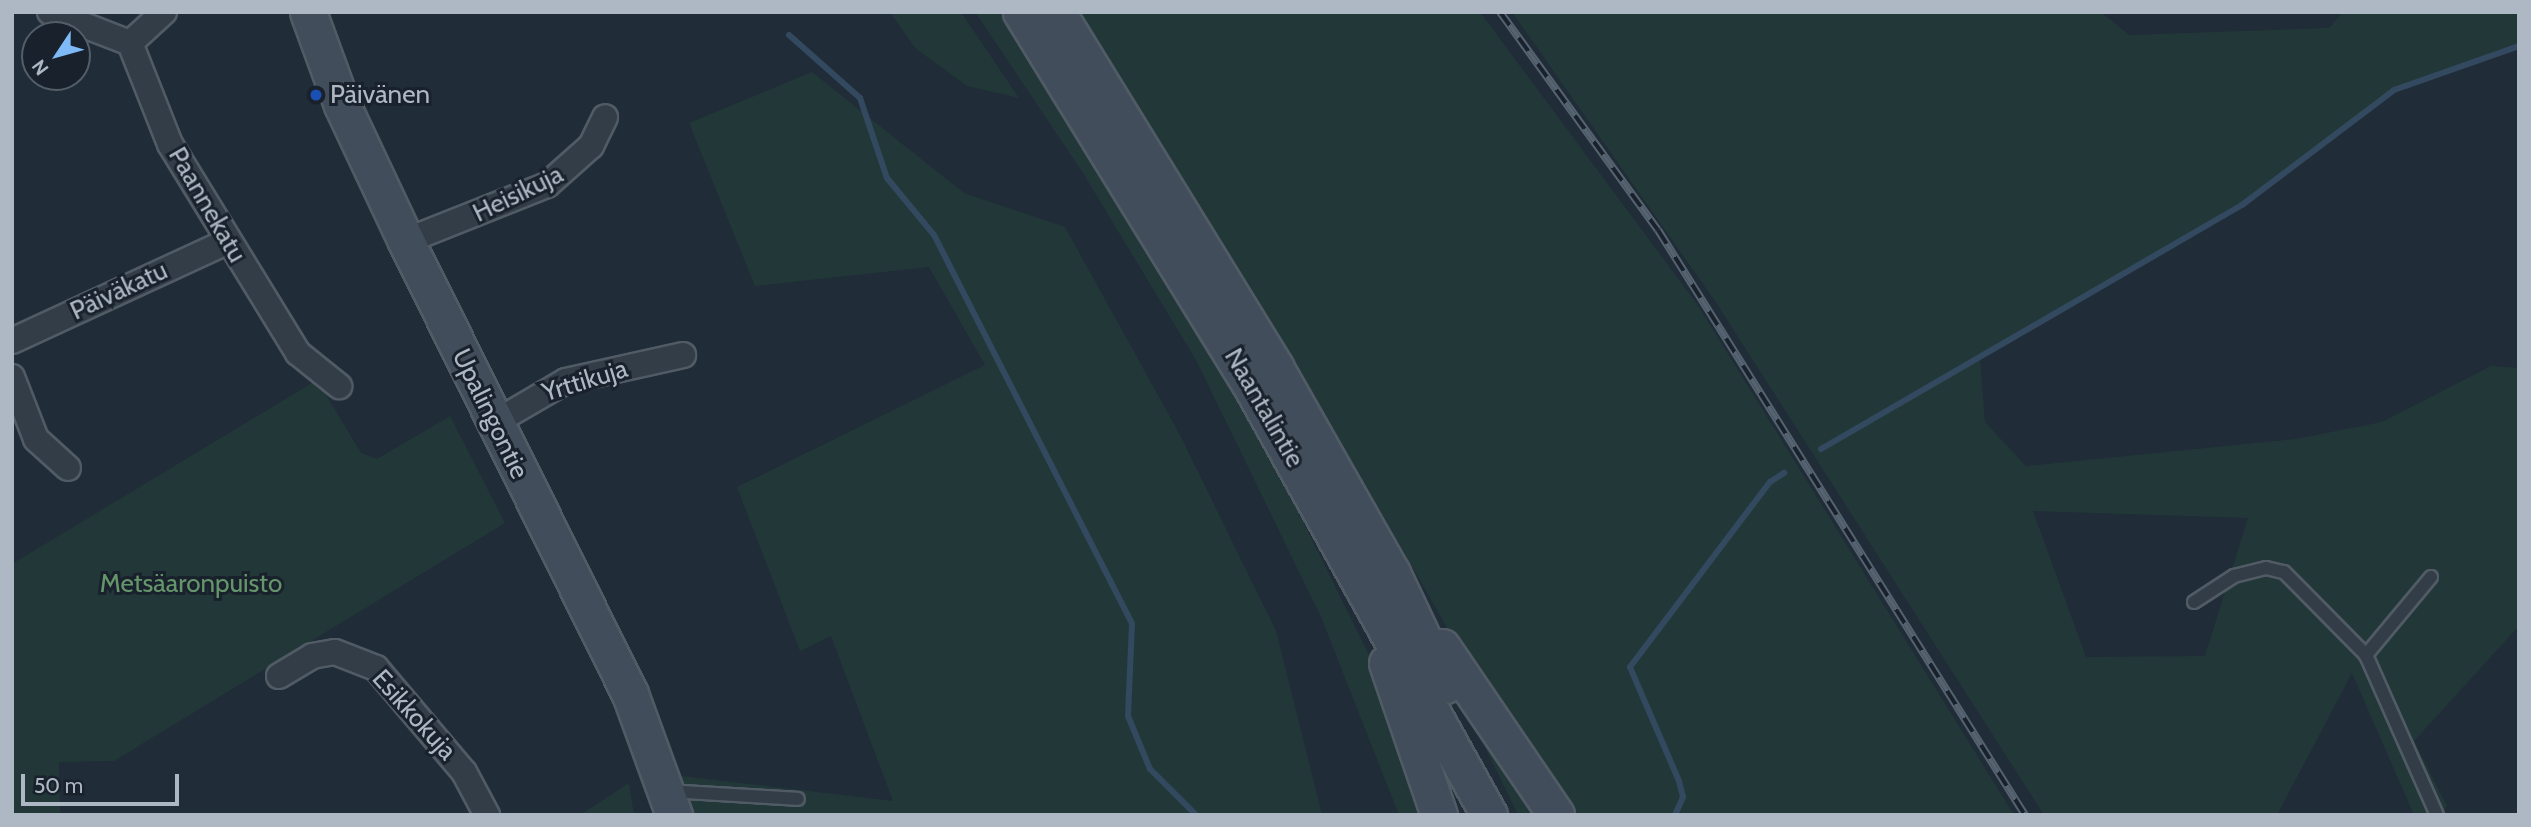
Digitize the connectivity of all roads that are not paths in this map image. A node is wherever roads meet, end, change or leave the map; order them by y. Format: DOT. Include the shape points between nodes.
graph roads {
  1 [pos="50,12"];
  2 [pos="164,12"];
  3 [pos="308,12"];
  4 [pos="1021,12"];
  5 [pos="1057,12"];
  6 [pos="130,43"];
  7 [pos="605,117"];
  8 [pos="405,241"];
  9 [pos="226,242"];
  10 [pos="12,341"];
  11 [pos="683,355"];
  12 [pos="12,377"];
  13 [pos="339,386"];
  14 [pos="494,423"];
  15 [pos="68,468"];
  16 [pos="1332,526"];
  17 [pos="1392,573"];
  18 [pos="2431,577"];
  19 [pos="2194,603"];
  20 [pos="2365,655"];
  21 [pos="279,676"];
  22 [pos="798,799"];
  23 [pos="671,803"];
  24 [pos="487,815"];
  25 [pos="1439,815"];
  26 [pos="1489,815"];
  27 [pos="1508,815"];
  28 [pos="1556,815"];
  29 [pos="2437,815"];
  1 -- 6 [label="street"];
  2 -- 6 [label="street"];
  3 -- 8 [label="main road, Upalingontie" via="342,106"];
  4 -- 16 [label="main road, Naantalintie" via="1162,235"];
  5 -- 17 [label="main road, Naantalintie" via="1191,224"];
  6 -- 9 [label="street, Paannekatu" via="170,144"];
  7 -- 8 [label="street, Heisikuja" via="591,146 547,186"];
  8 -- 14 [label="main road, Upalingontie"];
  9 -- 10 [label="street, Päiväkatu"];
  9 -- 13 [label="street, Paannekatu" via="298,353"];
  11 -- 14 [label="street, Yrttikuja" via="566,381"];
  12 -- 15 [label="street" via="36,439"];
  14 -- 23 [label="main road, Upalingontie" via="630,694"];
  16 -- 25 [label="main road"];
  16 -- 26 [label="main road, Naantalintie"];
  17 -- 27 [label="main road, Naantalintie"];
  17 -- 28 [label="main road"];
  18 -- 20 [label="lane"];
  19 -- 20 [label="lane" via="2234,576 2266,568 2284,572"];
  20 -- 29 [label="lane"];
  21 -- 24 [label="street, Esikkokuja" via="312,656 335,652 376,668 464,772"];
  22 -- 23 [label="lane"];
}
